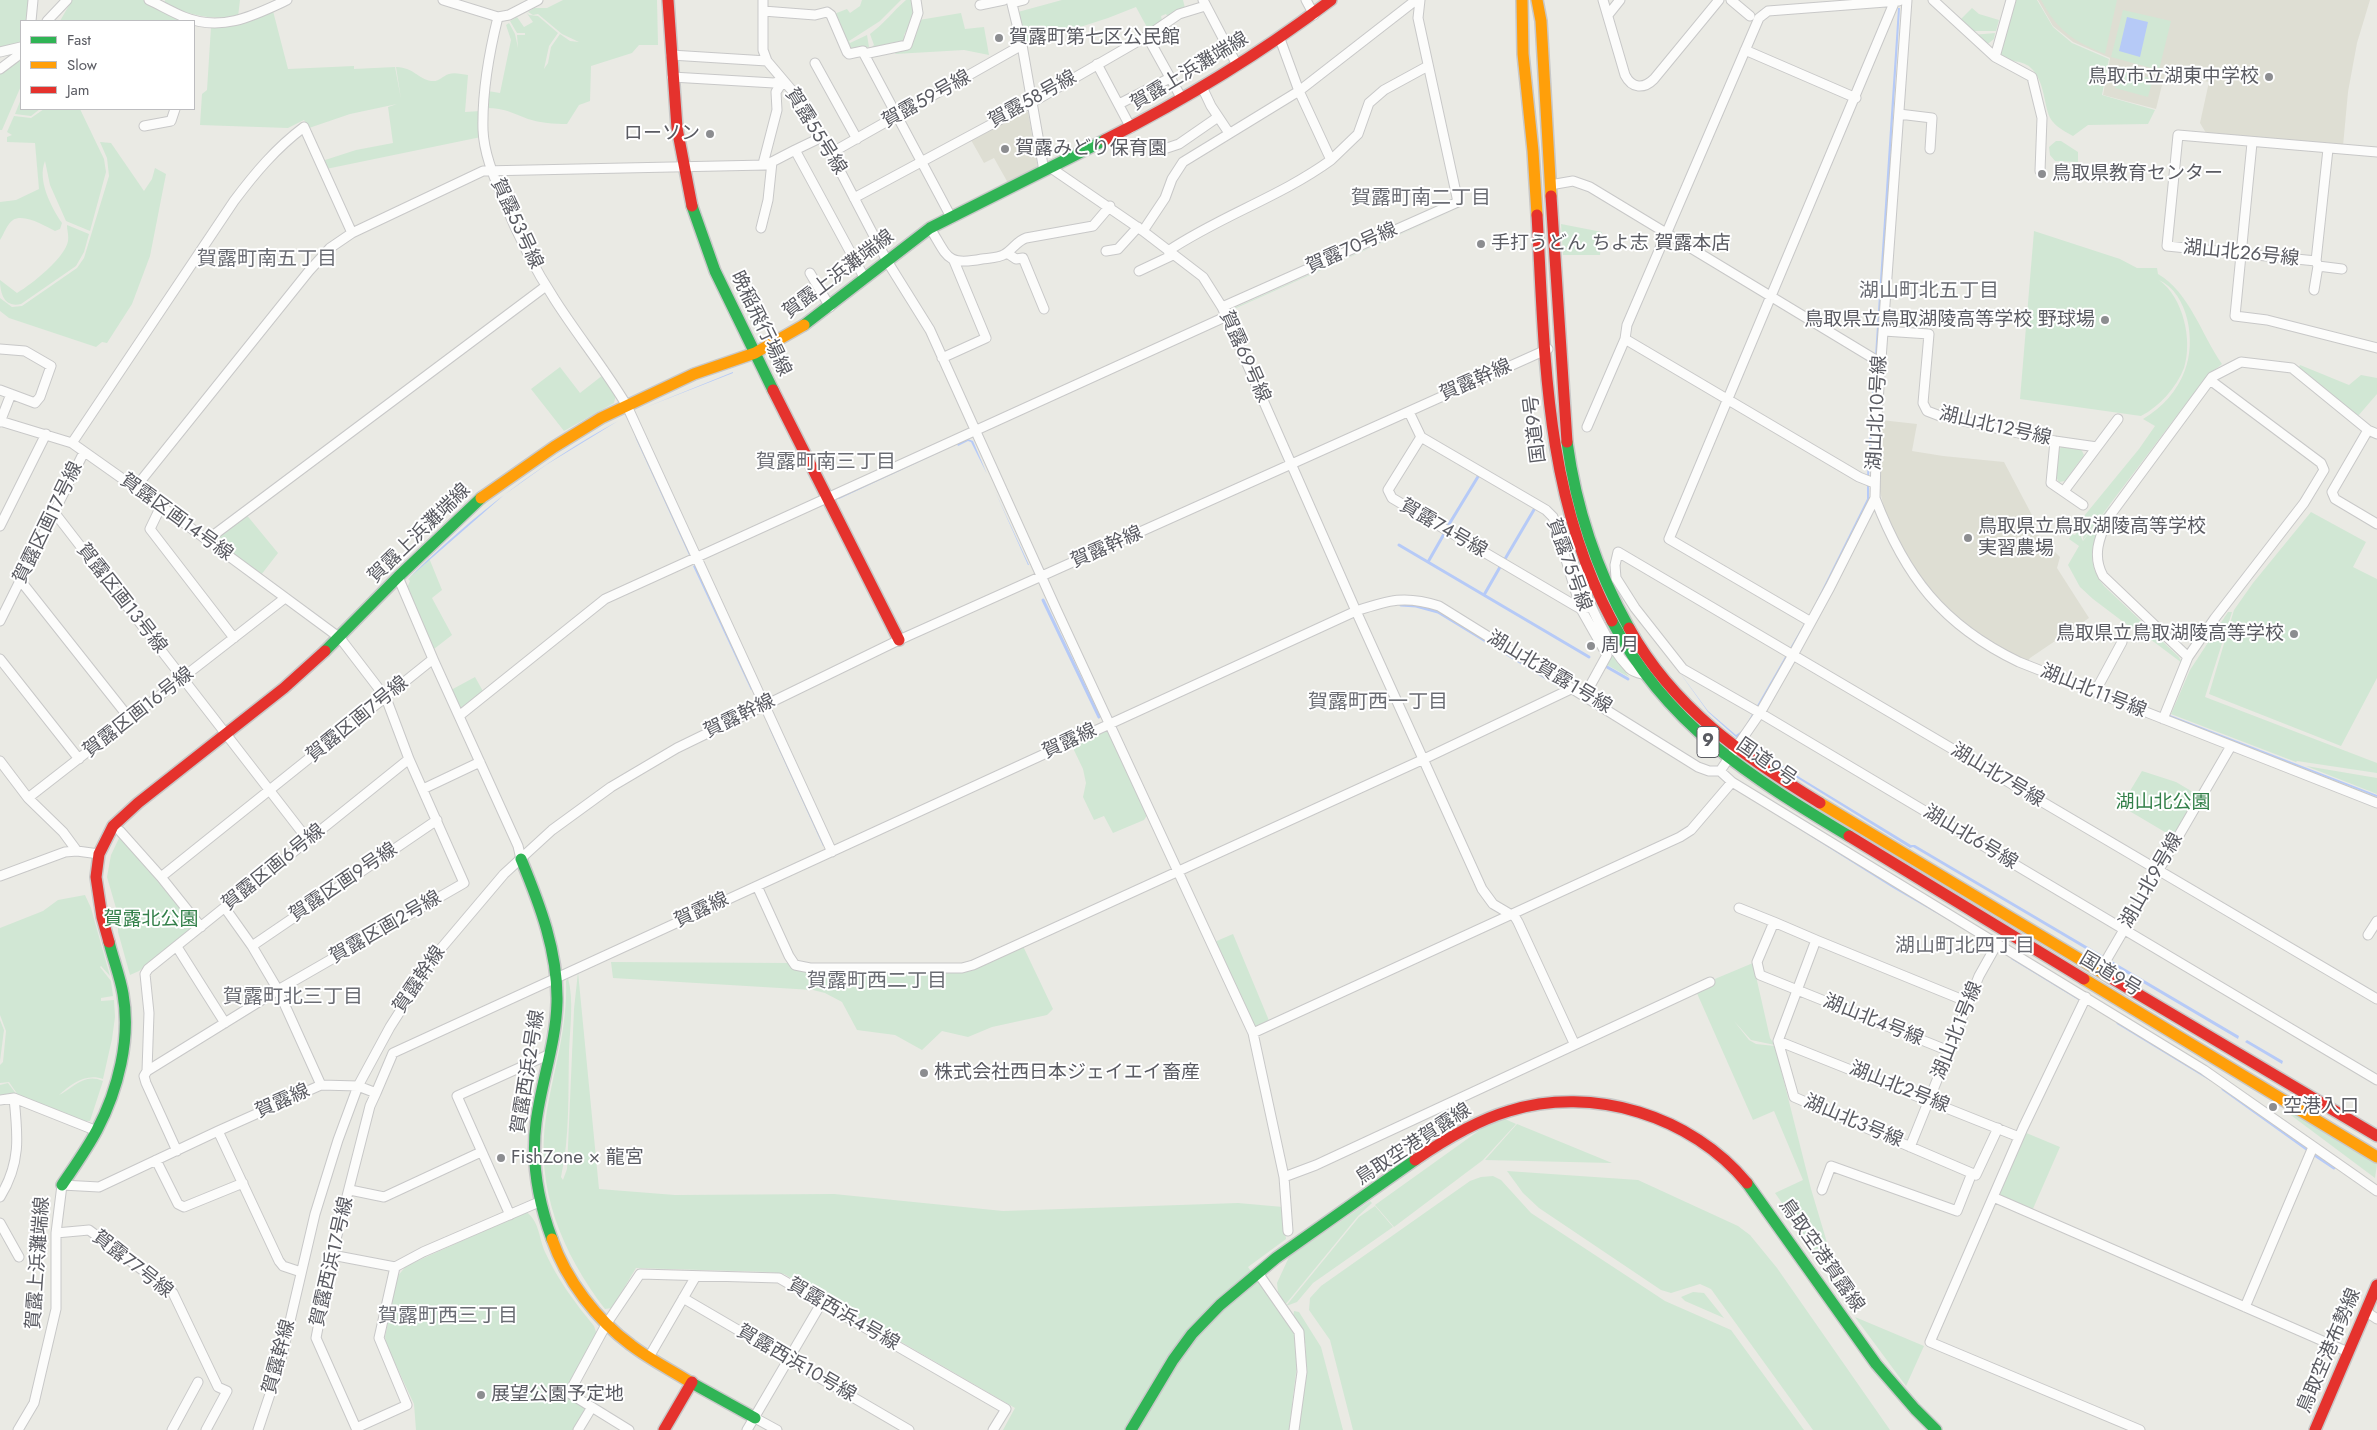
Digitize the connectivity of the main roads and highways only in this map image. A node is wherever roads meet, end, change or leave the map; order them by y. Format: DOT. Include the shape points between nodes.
graph roads {
  1 [pos="668,0"];
  2 [pos="1331,0"];
  3 [pos="1512,0"];
  4 [pos="1522,0"];
  5 [pos="1537,0"];
  6 [pos="1543,0"];
  7 [pos="1541,21"];
  8 [pos="1521,26"];
  9 [pos="754,353"];
  10 [pos="899,640"];
  11 [pos="521,859"];
  12 [pos="2377,1136"];
  13 [pos="2377,1157"];
  14 [pos="62,1185"];
  15 [pos="2377,1286"];
  16 [pos="692,1382"];
  17 [pos="755,1418"];
  18 [pos="664,1430"];
  19 [pos="1131,1430"];
  20 [pos="1936,1430"];
  21 [pos="2315,1430"];
  1 -- 9 [label="main road, 晩稲飛行場線" via="672,77 683,166 703,240"];
  2 -- 9 [label="main road, 賀露上浜灘端線" via="1280,39 1131,128 930,228 808,323"];
  3 -- 8 [label="main road, 9"];
  4 -- 8 [label="main road, 国道9号 / 9"];
  5 -- 7 [label="main road, 国道9号 / 9"];
  6 -- 7 [label="main road, 9"];
  7 -- 12 [label="main road, 国道9号 / 9" via="1566,431 1573,476 1584,527 1605,582 1632,632 1661,674 1702,720 1737,749 1812,799"];
  8 -- 13 [label="main road, 国道9号 / 9" via="1533,142 1545,350 1558,470 1581,553 1612,621 1648,676 1683,718 1730,759 1805,811"];
  9 -- 10 [label="main road, 晩稲飛行場線"];
  9 -- 14 [label="main road, 賀露上浜灘端線" via="694,374 602,418 554,446 475,502 340,638 284,688 144,797 113,826 100,854 96,877 102,917 121,980 125,1031 122,1054 113,1094 97,1131"];
  11 -- 16 [label="main road, 賀露西浜2号線" via="542,910 558,977 555,1027 536,1123 539,1202 563,1266 586,1300 628,1343"];
  15 -- 21 [label="main road, 鳥取空港布勢線"];
  16 -- 17 [label="main road, 賀露西浜2号線"];
  16 -- 18 [label="main road"];
  19 -- 20 [label="main road, 鳥取空港賀露線" via="1170,1364 1194,1332 1258,1273 1465,1129 1528,1106 1574,1101 1636,1110 1665,1121 1696,1138 1738,1172 1878,1367"];
}
